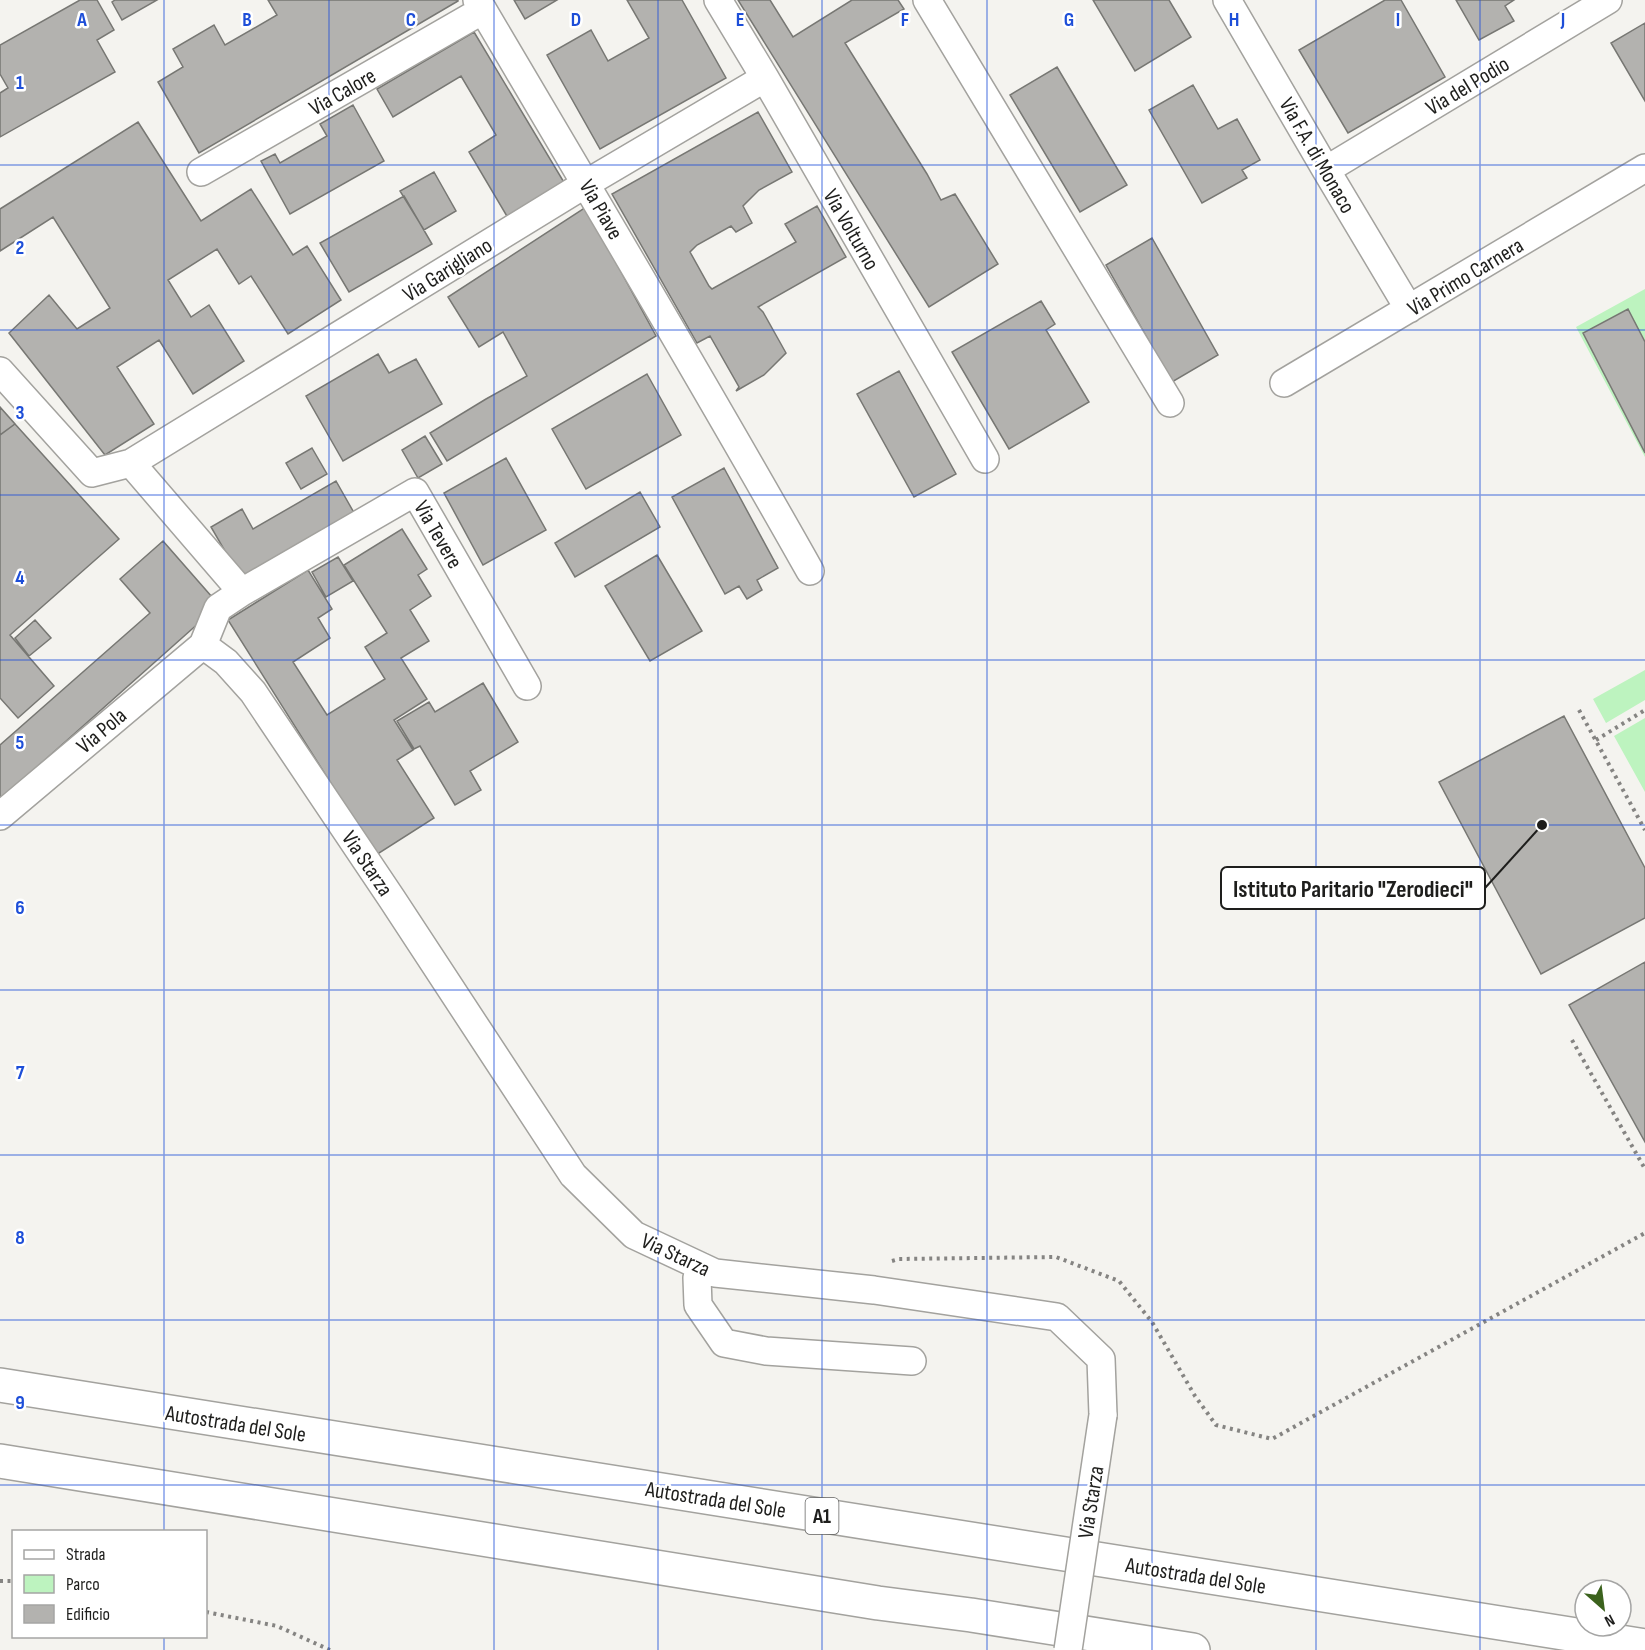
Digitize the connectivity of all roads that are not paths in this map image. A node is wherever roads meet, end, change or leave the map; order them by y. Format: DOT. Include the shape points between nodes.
graph roads {
  1 [pos="718,0"];
  2 [pos="927,0"];
  3 [pos="1227,0"];
  4 [pos="1608,0"];
  5 [pos="480,5"];
  6 [pos="765,78"];
  7 [pos="1645,168"];
  8 [pos="1326,170"];
  9 [pos="201,172"];
  10 [pos="587,183"];
  11 [pos="1409,309"];
  12 [pos="0,371"];
  13 [pos="1284,383"];
  14 [pos="1170,403"];
  15 [pos="985,459"];
  16 [pos="131,463"];
  17 [pos="810,571"];
  18 [pos="242,592"];
  19 [pos="203,645"];
  20 [pos="527,686"];
  21 [pos="0,816"];
  22 [pos="700,1266"];
  23 [pos="912,1361"];
  24 [pos="0,1385"];
  25 [pos="0,1461"];
  26 [pos="1645,1646"];
  27 [pos="1068,1650"];
  28 [pos="1193,1650"];
  1 -- 6 [label="street, Via Volturno"];
  2 -- 14 [label="street"];
  3 -- 8 [label="street, Via F.A. di Monaco"];
  4 -- 8 [label="street, Via del Podio"];
  5 -- 9 [label="street, Via Calore"];
  5 -- 10 [label="street, Via Piave"];
  6 -- 10 [label="street, Via Garigliano"];
  6 -- 15 [label="street, Via Volturno"];
  7 -- 11 [label="street, Via Primo Carnera"];
  8 -- 11 [label="street, Via F.A. di Monaco"];
  10 -- 16 [label="street, Via Garigliano"];
  10 -- 17 [label="street, Via Piave"];
  11 -- 13 [label="street, Via Primo Carnera"];
  12 -- 16 [label="street, Via Garigliano" via="92,473"];
  16 -- 18 [label="street"];
  18 -- 19 [label="street" via="218,608"];
  18 -- 20 [label="street, Via Tevere" via="415,492"];
  19 -- 21 [label="street, Via Pola"];
  19 -- 22 [label="street, Via Starza" via="226,662 253,693 573,1174 634,1235"];
  22 -- 23 [label="street" via="698,1305 724,1343 766,1351"];
  22 -- 27 [label="street, Via Starza, bridge" via="714,1273 874,1290 1058,1317 1101,1359 1103,1415"];
  24 -- 26 [label="highway, Autostrada del Sole / A1"];
  25 -- 28 [label="highway"];
}
